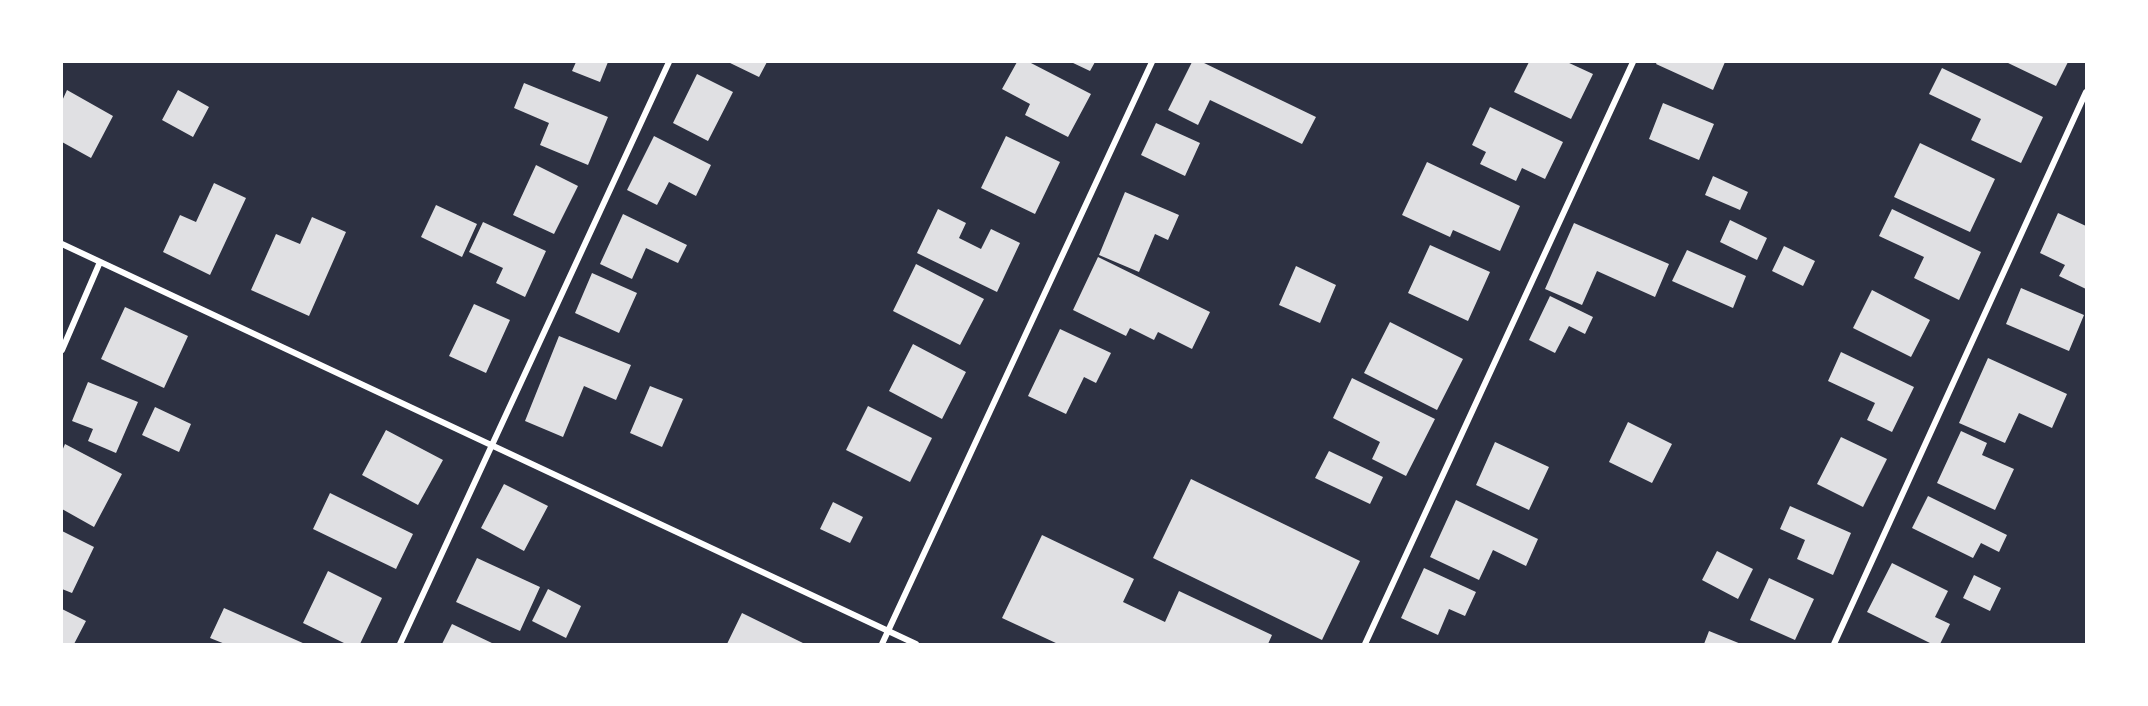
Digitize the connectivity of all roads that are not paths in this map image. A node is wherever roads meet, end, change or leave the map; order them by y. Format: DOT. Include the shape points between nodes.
graph roads {
  1 [pos="669,62"];
  2 [pos="1152,62"];
  3 [pos="1633,62"];
  4 [pos="2086,92"];
  5 [pos="62,243"];
  6 [pos="100,262"];
  7 [pos="62,350"];
  8 [pos="492,446"];
  9 [pos="888,632"];
  10 [pos="400,645"];
  11 [pos="882,645"];
  12 [pos="916,645"];
  13 [pos="1365,645"];
  14 [pos="1834,645"];
  1 -- 8 [label="street"];
  2 -- 9 [label="street"];
  3 -- 13 [label="street"];
  4 -- 14 [label="street"];
  5 -- 6 [label="street"];
  6 -- 7 [label="street"];
  6 -- 8 [label="street"];
  8 -- 9 [label="street"];
  8 -- 10 [label="street"];
  9 -- 11 [label="street"];
  9 -- 12 [label="street"];
}
